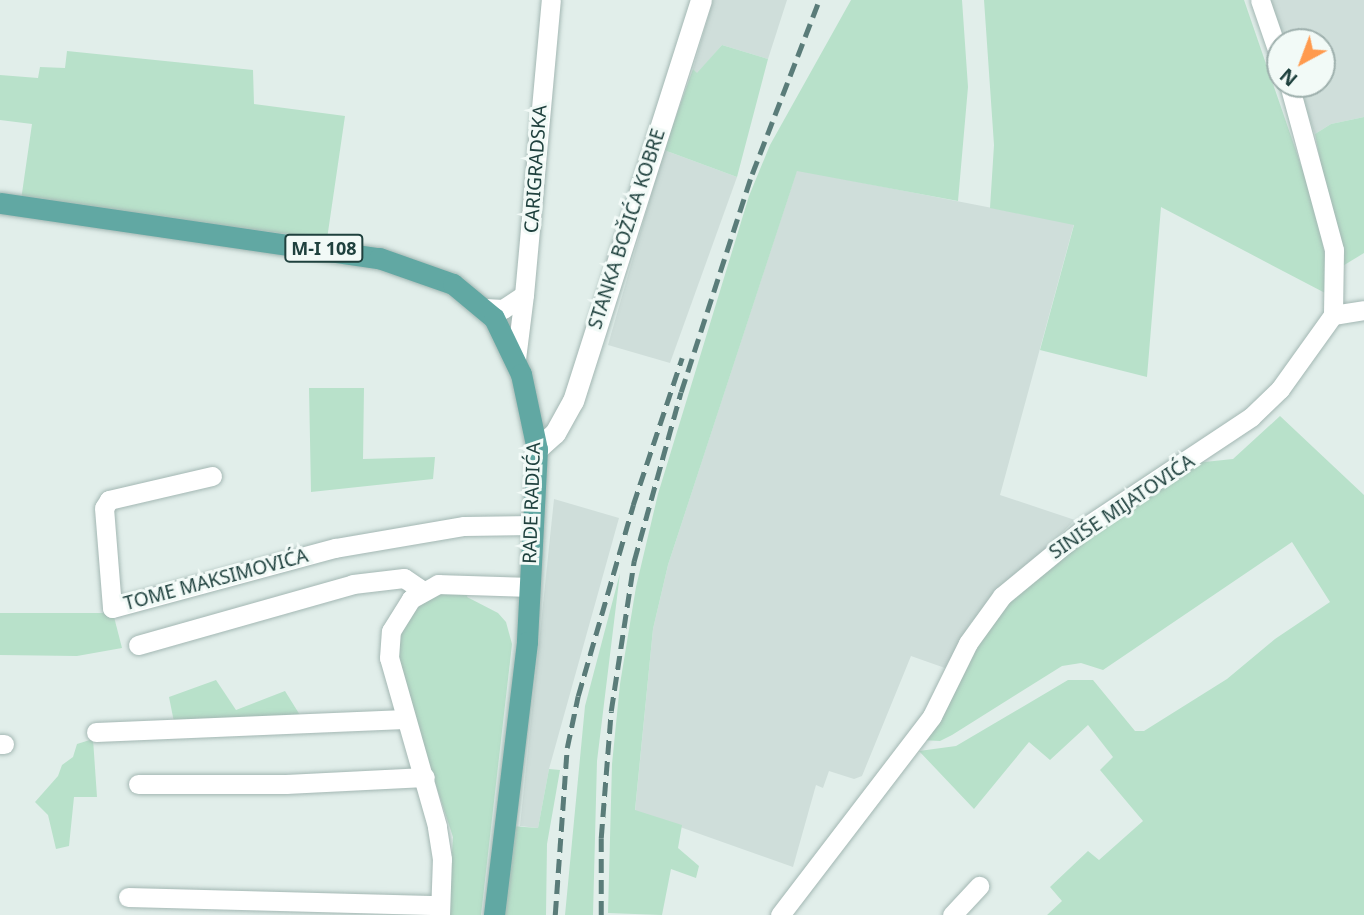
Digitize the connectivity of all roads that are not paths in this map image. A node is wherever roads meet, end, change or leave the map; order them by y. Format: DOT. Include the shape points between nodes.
graph roads {
  1 [pos="551,0"];
  2 [pos="701,0"];
  3 [pos="1259,0"];
  4 [pos="1269,28"];
  5 [pos="1293,98"];
  6 [pos="0,203"];
  7 [pos="524,295"];
  8 [pos="485,308"];
  9 [pos="1364,310"];
  10 [pos="1333,315"];
  11 [pos="516,359"];
  12 [pos="528,402"];
  13 [pos="566,416"];
  14 [pos="537,449"];
  15 [pos="212,476"];
  16 [pos="533,525"];
  17 [pos="530,587"];
  18 [pos="422,590"];
  19 [pos="138,645"];
  20 [pos="405,719"];
  21 [pos="96,732"];
  22 [pos="425,777"];
  23 [pos="138,783"];
  24 [pos="979,886"];
  25 [pos="128,897"];
  26 [pos="440,910"];
  27 [pos="494,915"];
  28 [pos="780,915"];
  29 [pos="952,915"];
  1 -- 7 [label="street, CARIGRADSKA"];
  2 -- 13 [label="street, STANKA BOŽIĆA KOBRE"];
  3 -- 4 [label="street"];
  5 -- 10 [label="street" via="1334,250"];
  6 -- 8 [label="main road, RADE RADIĆA / M-I 108" via="379,258 453,284"];
  7 -- 8 [label="street" via="514,305"];
  7 -- 11 [label="street, CARIGRADSKA"];
  8 -- 11 [label="main road, RADE RADIĆA / M-I 108"];
  9 -- 10 [label="street"];
  10 -- 28 [label="street, SINIŠE MIJATOVIĆA" via="1280,388 1251,417 1087,526 1002,596 968,643 932,716"];
  11 -- 12 [label="main road, RADE RADIĆA / M-I 108"];
  12 -- 13 [label="street" via="548,417"];
  12 -- 14 [label="main road, RADE RADIĆA / M-I 108"];
  13 -- 14 [label="street, STANKA BOŽIĆA KOBRE"];
  14 -- 16 [label="main road, RADE RADIĆA / M-I 108"];
  15 -- 16 [label="street, TOME MAKSIMOVIĆA" via="110,500 104,508 112,608 335,548 464,526"];
  16 -- 17 [label="main road, RADE RADIĆA / M-I 108"];
  17 -- 18 [label="street" via="456,582"];
  17 -- 27 [label="main road, RADE RADIĆA / M-I 108"];
  18 -- 19 [label="street" via="404,578 354,584"];
  18 -- 20 [label="street" via="401,609 388,643"];
  20 -- 21 [label="street"];
  20 -- 22 [label="street"];
  22 -- 23 [label="street" via="286,784"];
  22 -- 26 [label="street" via="442,859"];
  24 -- 29 [label="street"];
  25 -- 26 [label="street"];
}
